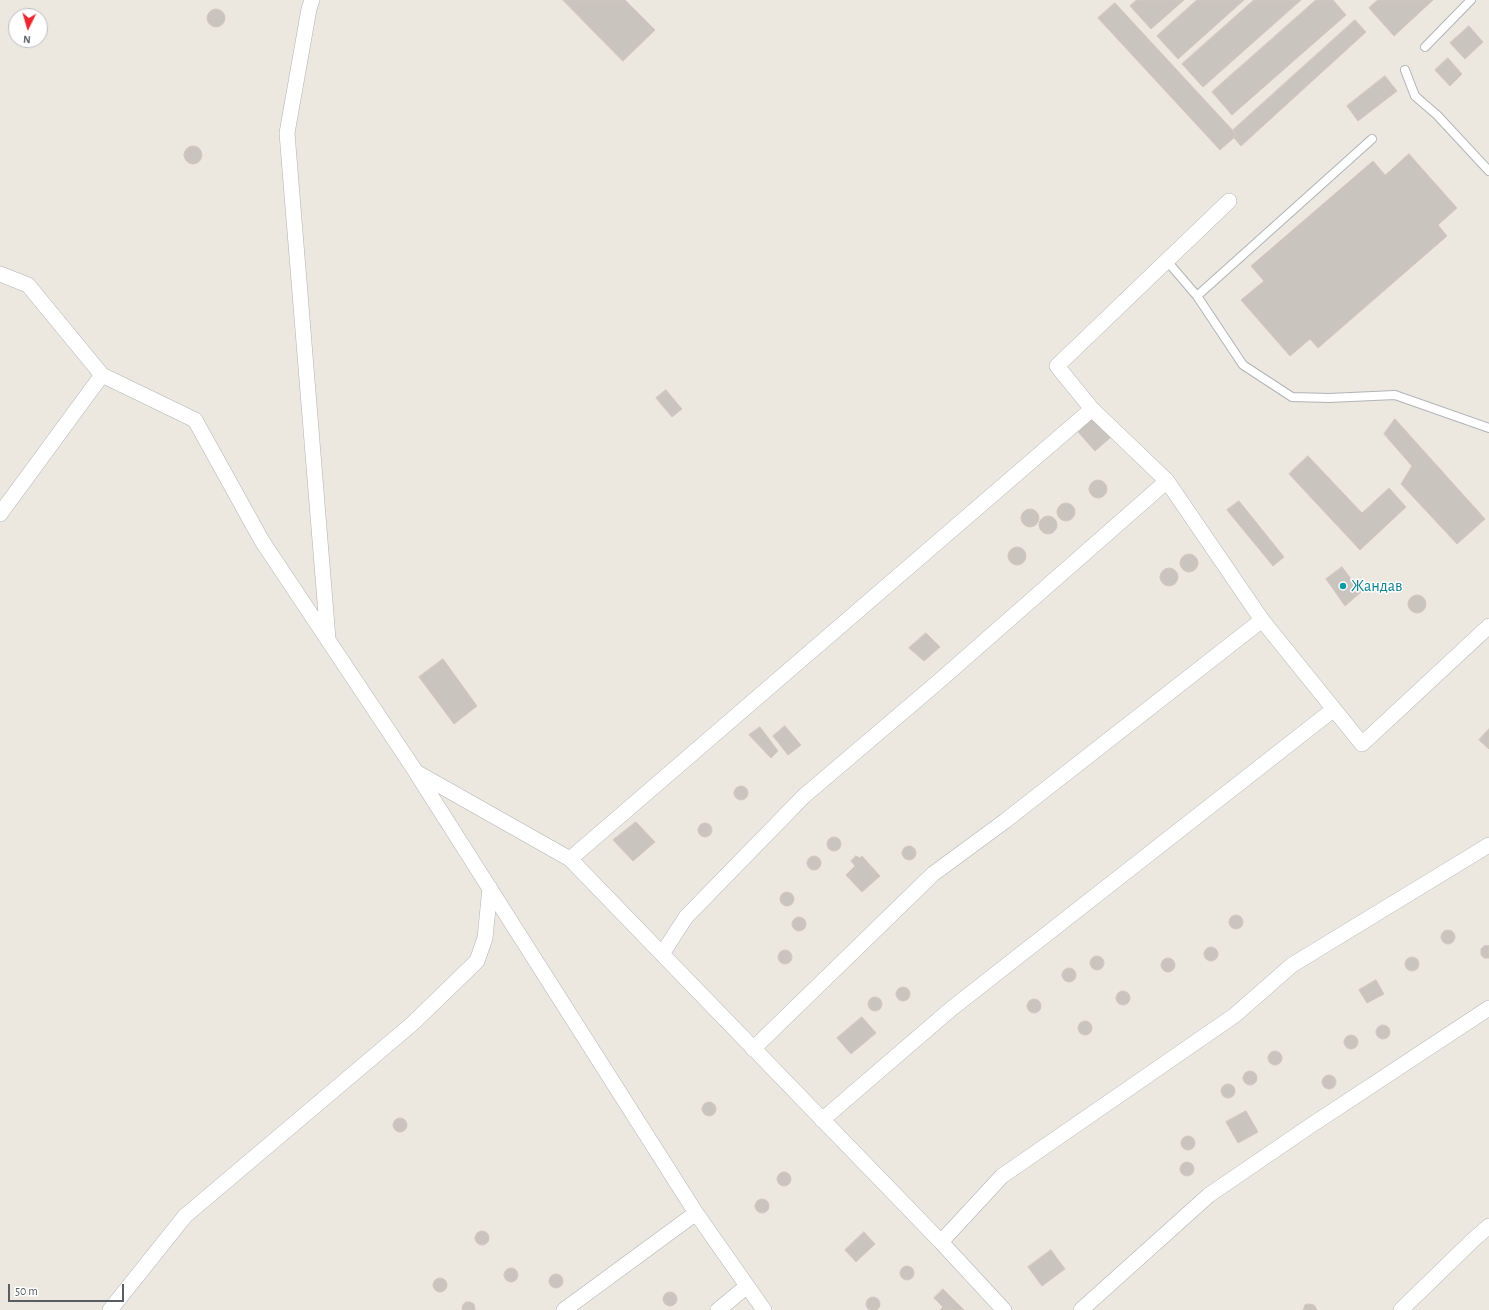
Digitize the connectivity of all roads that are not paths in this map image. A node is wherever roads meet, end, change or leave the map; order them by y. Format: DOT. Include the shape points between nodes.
graph roads {
  1 [pos="312,0"];
  2 [pos="1471,0"];
  3 [pos="1425,47"];
  4 [pos="1405,70"];
  5 [pos="1372,139"];
  6 [pos="1489,171"];
  7 [pos="1229,201"];
  8 [pos="1167,261"];
  9 [pos="0,274"];
  10 [pos="1197,296"];
  11 [pos="102,375"];
  12 [pos="1092,410"];
  13 [pos="1489,428"];
  14 [pos="1167,481"];
  15 [pos="0,514"];
  16 [pos="1262,620"];
  17 [pos="1489,626"];
  18 [pos="328,640"];
  19 [pos="1334,709"];
  20 [pos="416,772"];
  21 [pos="1489,845"];
  22 [pos="570,859"];
  23 [pos="490,888"];
  24 [pos="662,954"];
  25 [pos="1489,1008"];
  26 [pos="753,1049"];
  27 [pos="822,1120"];
  28 [pos="696,1213"];
  29 [pos="1489,1226"];
  30 [pos="941,1242"];
  31 [pos="746,1287"];
  32 [pos="110,1310"];
  33 [pos="564,1310"];
  34 [pos="718,1310"];
  35 [pos="764,1310"];
  36 [pos="1004,1310"];
  37 [pos="1081,1310"];
  38 [pos="1401,1310"];
  1 -- 18 [label="street" via="287,133"];
  2 -- 3 [label="lane"];
  4 -- 6 [label="lane" via="1415,96 1437,115"];
  5 -- 10 [label="lane"];
  7 -- 8 [label="street"];
  8 -- 10 [label="lane"];
  8 -- 12 [label="street" via="1057,366"];
  9 -- 11 [label="street" via="28,285"];
  10 -- 13 [label="lane" via="1243,365 1292,397 1394,395"];
  11 -- 15 [label="street"];
  11 -- 18 [label="street" via="195,420 262,541"];
  12 -- 14 [label="street"];
  12 -- 22 [label="street"];
  14 -- 16 [label="street"];
  14 -- 24 [label="street" via="804,796 686,917"];
  16 -- 19 [label="street"];
  16 -- 26 [label="street" via="1005,821 933,874"];
  17 -- 19 [label="street" via="1362,744"];
  18 -- 20 [label="street"];
  19 -- 27 [label="street" via="951,1009"];
  20 -- 22 [label="street"];
  20 -- 23 [label="street"];
  21 -- 30 [label="street" via="1292,965 1235,1015 1002,1176"];
  22 -- 24 [label="street"];
  23 -- 28 [label="street"];
  23 -- 32 [label="street" via="485,938 477,961 412,1024 185,1216"];
  24 -- 26 [label="street"];
  25 -- 37 [label="street" via="1209,1195"];
  26 -- 27 [label="street"];
  27 -- 30 [label="street"];
  28 -- 31 [label="street"];
  28 -- 33 [label="street"];
  29 -- 38 [label="street"];
  30 -- 36 [label="street"];
  31 -- 34 [label="street"];
  31 -- 35 [label="street"];
}
